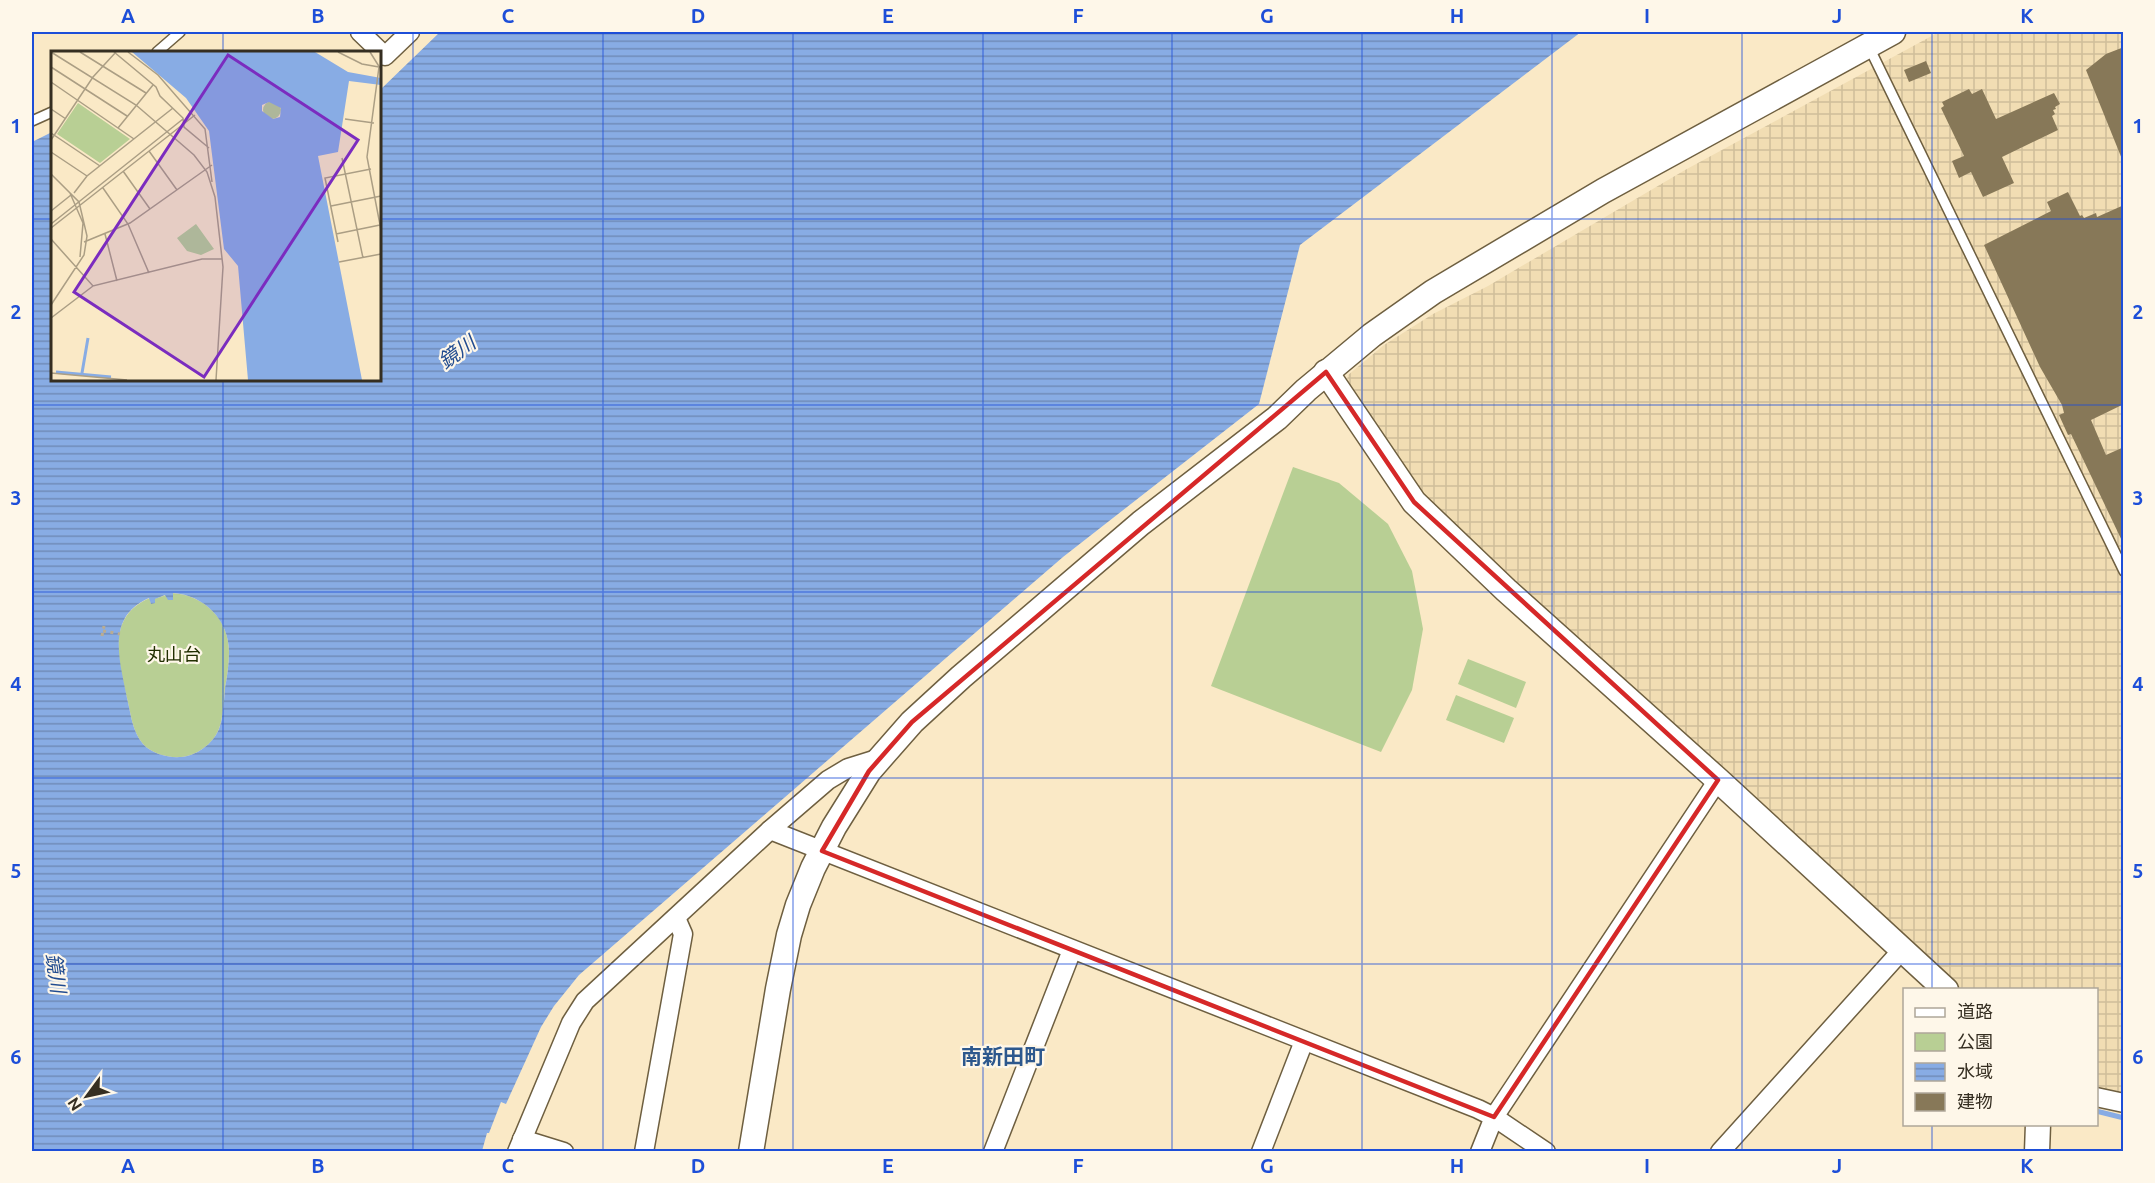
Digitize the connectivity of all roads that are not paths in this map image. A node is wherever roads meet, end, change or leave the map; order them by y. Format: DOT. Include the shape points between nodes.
graph roads {
  1 [pos="180,32"];
  2 [pos="360,32"];
  3 [pos="410,32"];
  4 [pos="1893,32"];
  5 [pos="1868,44"];
  6 [pos="158,51"];
  7 [pos="380,51"];
  8 [pos="381,52"];
  9 [pos="51,112"];
  10 [pos="32,122"];
  11 [pos="1326,372"];
  12 [pos="2122,566"];
  13 [pos="880,758"];
  14 [pos="1718,780"];
  15 [pos="770,830"];
  16 [pos="822,851"];
  17 [pos="676,918"];
  18 [pos="1903,949"];
  19 [pos="1072,950"];
  20 [pos="1944,988"];
  21 [pos="1304,1041"];
  22 [pos="2098,1097"];
  23 [pos="2124,1103"];
  24 [pos="1494,1117"];
  25 [pos="2038,1126"];
  26 [pos="519,1145"];
  27 [pos="564,1152"];
  28 [pos="644,1152"];
  29 [pos="751,1152"];
  30 [pos="993,1152"];
  31 [pos="1261,1152"];
  32 [pos="1480,1152"];
  33 [pos="1546,1152"];
  34 [pos="1720,1152"];
  35 [pos="2037,1152"];
  1 -- 6 [label="lane"];
  2 -- 7 [label="street"];
  3 -- 8 [label="street" via="385,56"];
  4 -- 5 [label="street"];
  5 -- 11 [label="street" via="1603,191 1434,292"];
  5 -- 12 [label="lane"];
  9 -- 10 [label="lane"];
  11 -- 13 [label="street" via="1277,418 1141,523 961,677"];
  11 -- 14 [label="street" via="1414,502"];
  13 -- 15 [label="street" via="848,768 828,780"];
  13 -- 16 [label="street"];
  14 -- 18 [label="street"];
  14 -- 24 [label="street"];
  15 -- 16 [label="street"];
  15 -- 17 [label="street"];
  16 -- 19 [label="street"];
  16 -- 29 [label="street" via="789,935"];
  17 -- 26 [label="street" via="585,1001 571,1023"];
  17 -- 28 [label="street" via="683,934"];
  18 -- 20 [label="street"];
  18 -- 34 [label="street"];
  19 -- 21 [label="street"];
  19 -- 30 [label="street"];
  21 -- 24 [label="street"];
  21 -- 31 [label="street"];
  22 -- 23 [label="street"];
  24 -- 32 [label="street"];
  24 -- 33 [label="street"];
  25 -- 35 [label="street"];
  26 -- 27 [label="street"];
}
